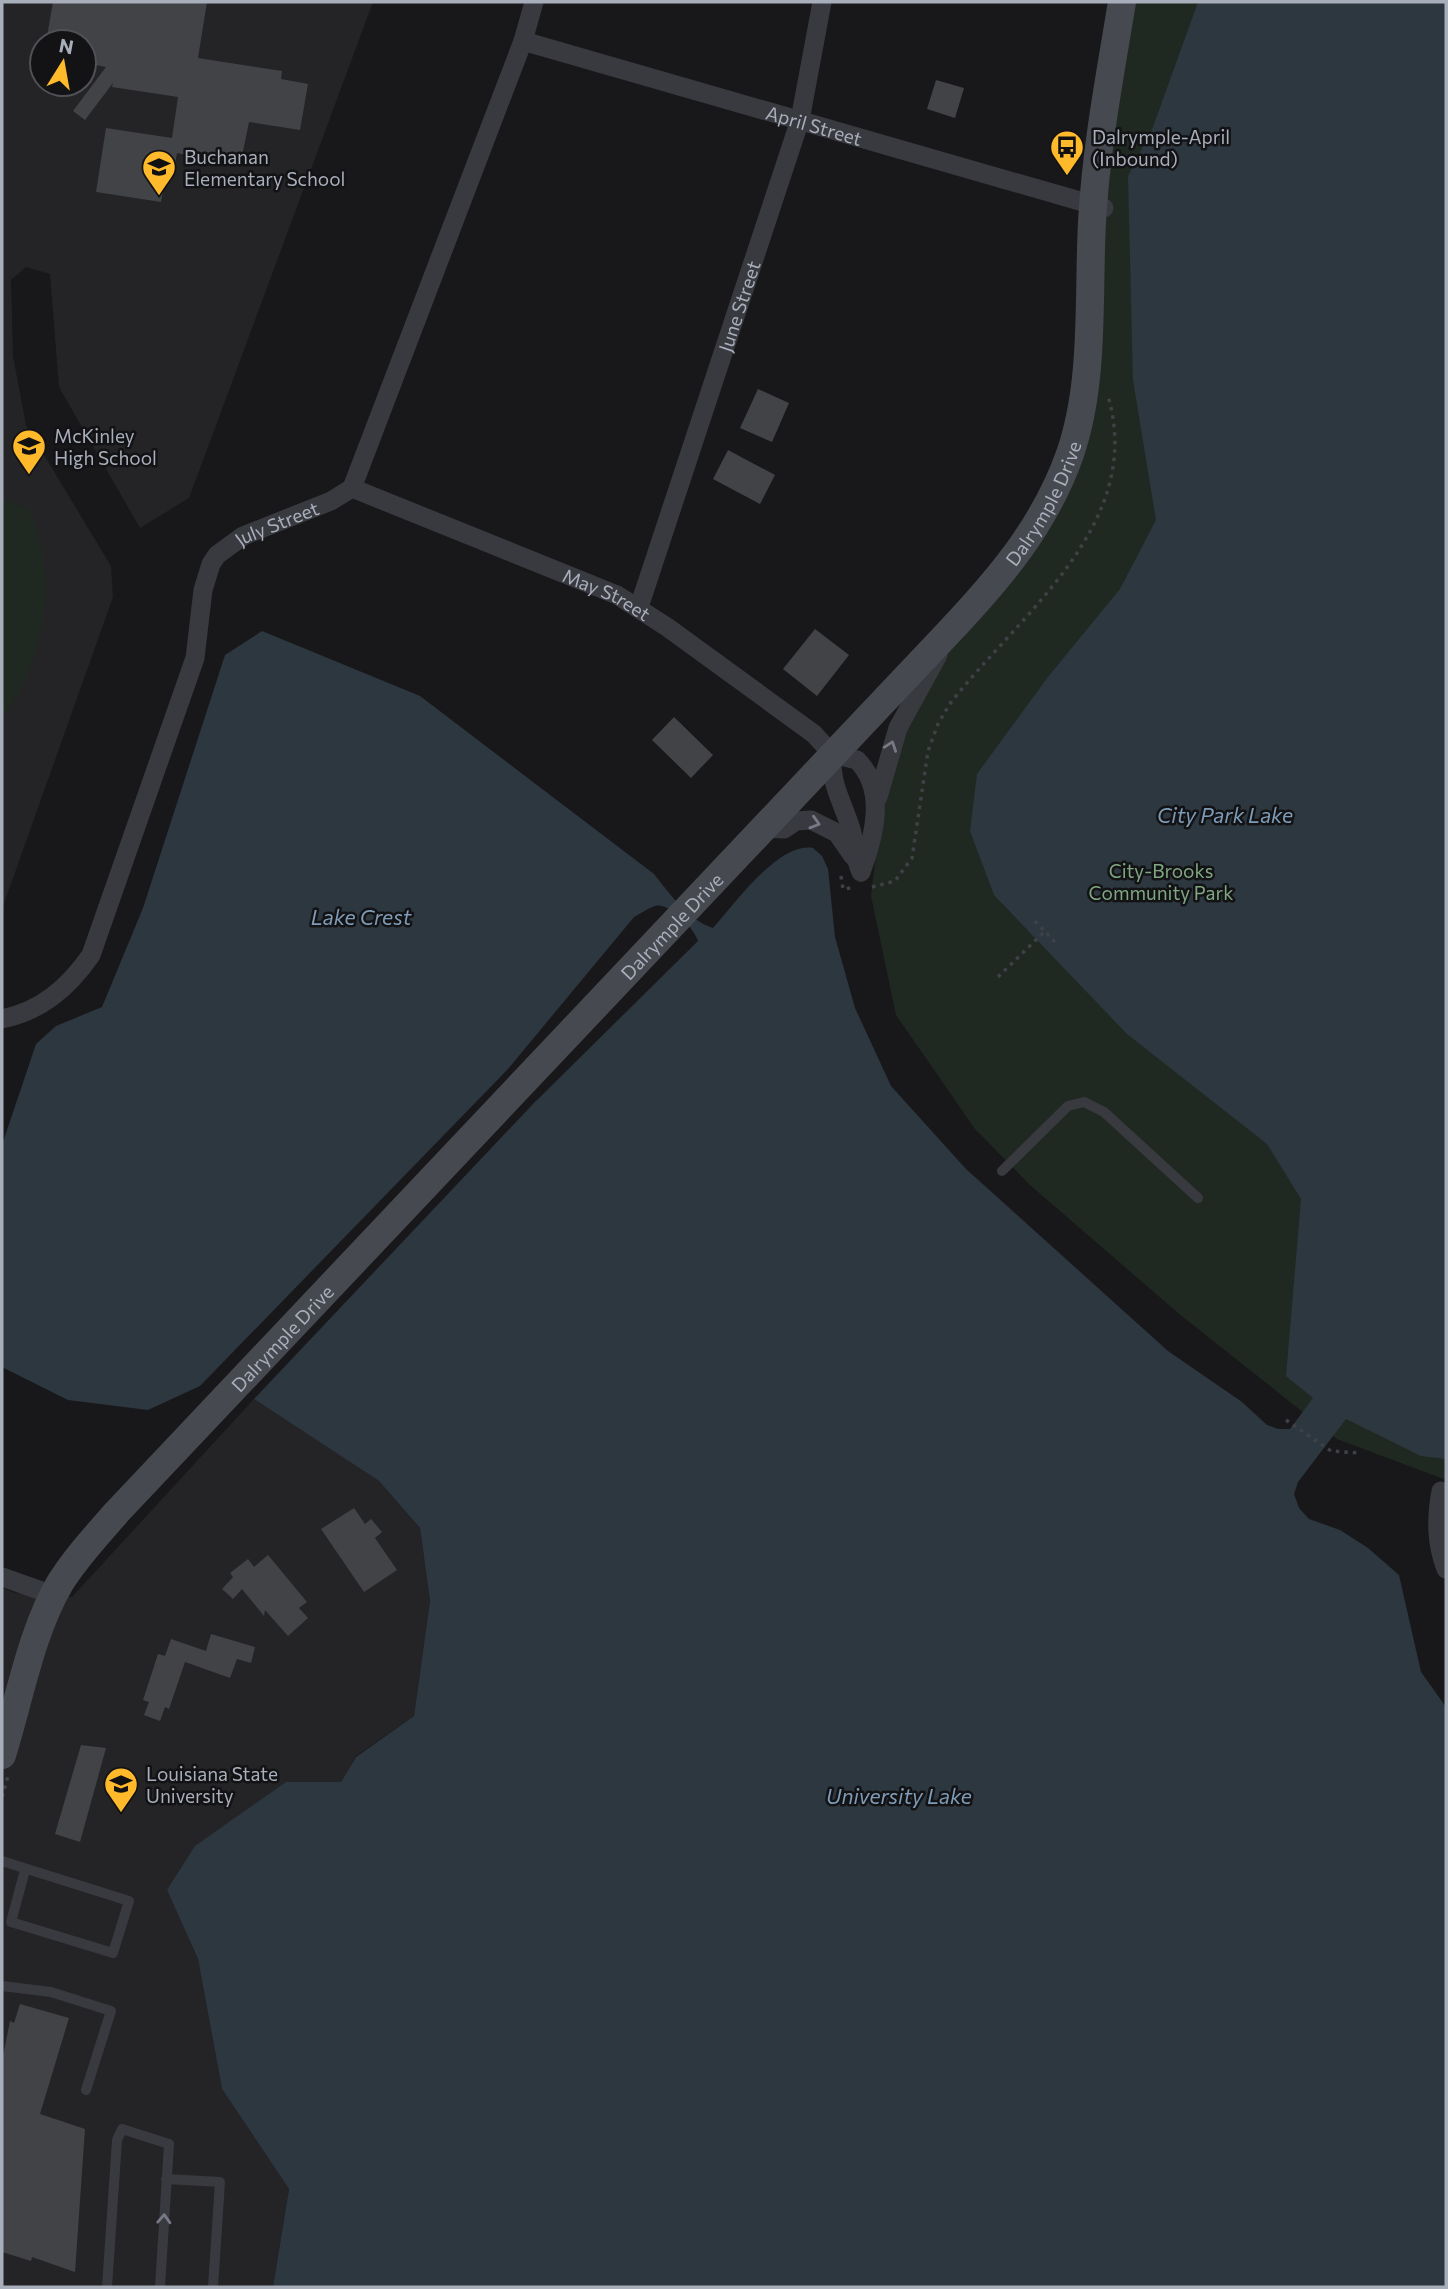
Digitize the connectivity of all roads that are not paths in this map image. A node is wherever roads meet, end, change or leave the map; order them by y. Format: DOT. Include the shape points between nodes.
graph roads {
  1 [pos="534,2"];
  2 [pos="822,2"];
  3 [pos="1122,2"];
  4 [pos="523,41"];
  5 [pos="800,121"];
  6 [pos="1100,207"];
  7 [pos="352,488"];
  8 [pos="639,607"];
  9 [pos="949,632"];
  10 [pos="832,754"];
  11 [pos="874,812"];
  12 [pos="760,828"];
  13 [pos="848,865"];
  14 [pos="2,1019"];
  15 [pos="1002,1171"];
  16 [pos="1198,1198"];
  17 [pos="1441,1491"];
  18 [pos="1446,1569"];
  19 [pos="2,1577"];
  20 [pos="54,1595"];
  21 [pos="2,1755"];
  22 [pos="2,1861"];
  23 [pos="25,1870"];
  24 [pos="2,1986"];
  25 [pos="86,2090"];
  26 [pos="166,2179"];
  27 [pos="107,2287"];
  28 [pos="160,2287"];
  29 [pos="213,2287"];
  1 -- 4 [label="street"];
  2 -- 5 [label="street, June Street"];
  3 -- 6 [label="street, Dalrymple Drive" via="1101,129"];
  4 -- 5 [label="street, April Street"];
  4 -- 7 [label="street"];
  5 -- 6 [label="street, April Street"];
  5 -- 8 [label="street, June Street"];
  6 -- 9 [label="street, Dalrymple Drive" via="1082,400 1069,456 1045,512 1027,540"];
  7 -- 8 [label="street, May Street" via="587,580"];
  7 -- 14 [label="street, July Street" via="243,536 211,564 195,658 91,955 77,976 52,998"];
  8 -- 10 [label="street, May Street" via="814,734"];
  9 -- 10 [label="street, Dalrymple Drive"];
  11 -- 9 [label="street, one-way" via="898,728"];
  10 -- 11 [label="street, May Street" via="849,756 864,766 873,789"];
  10 -- 12 [label="street, Dalrymple Drive"];
  10 -- 13 [label="street" via="831,775 851,830"];
  11 -- 13 [label="street, May Street" via="872,843 861,872"];
  12 -- 13 [label="street, one-way" via="784,829 803,820 818,822 845,842"];
  12 -- 20 [label="street, Dalrymple Drive" via="117,1511"];
  15 -- 16 [label="lane" via="1068,1107 1084,1102 1104,1112"];
  17 -- 18 [label="street" via="1438,1549"];
  19 -- 20 [label="street"];
  20 -- 21 [label="street, Dalrymple Drive"];
  22 -- 23 [label="lane"];
  23 -- 23 [label="lane" via="129,1902 113,1954 10,1922"];
  24 -- 25 [label="lane" via="51,1992 111,2011"];
  26 -- 27 [label="lane" via="169,2144 122,2129 117,2140"];
  28 -- 26 [label="lane, one-way"];
  26 -- 29 [label="lane" via="220,2182"];
}
